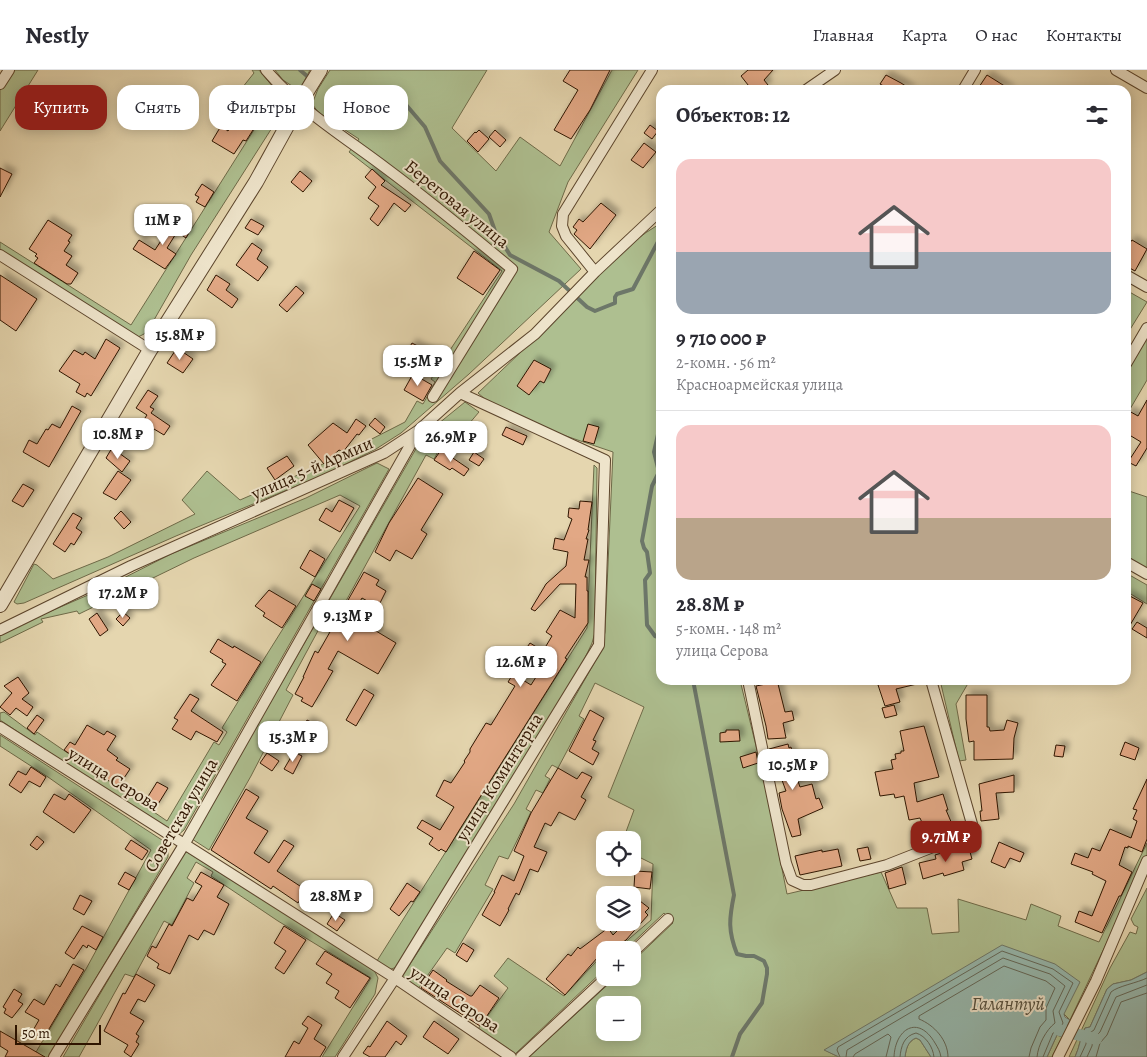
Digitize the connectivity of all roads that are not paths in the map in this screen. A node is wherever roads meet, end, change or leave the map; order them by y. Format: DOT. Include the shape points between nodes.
graph roads {
  1 [pos="9,70"];
  2 [pos="266,70"];
  3 [pos="320,70"];
  4 [pos="652,70"];
  5 [pos="835,70"];
  6 [pos="975,70"];
  7 [pos="1116,70"];
  8 [pos="0,84"];
  9 [pos="281,85"];
  10 [pos="311,85"];
  11 [pos="813,85"];
  12 [pos="966,85"];
  13 [pos="1147,88"];
  14 [pos="314,115"];
  15 [pos="285,130"];
  16 [pos="656,217"];
  17 [pos="0,255"];
  18 [pos="595,272"];
  19 [pos="1131,278"];
  20 [pos="1147,287"];
  21 [pos="1147,328"];
  22 [pos="150,350"];
  23 [pos="1131,355"];
  24 [pos="460,393"];
  25 [pos="433,397"];
  26 [pos="419,430"];
  27 [pos="1131,565"];
  28 [pos="1147,574"];
  29 [pos="0,605"];
  30 [pos="0,630"];
  31 [pos="749,685"];
  32 [pos="932,685"];
  33 [pos="0,727"];
  34 [pos="185,844"];
  35 [pos="1147,861"];
  36 [pos="668,919"];
  37 [pos="641,944"];
  38 [pos="395,978"];
  39 [pos="597,986"];
  40 [pos="54,1057"];
  41 [pos="343,1057"];
  42 [pos="511,1057"];
  43 [pos="521,1057"];
  44 [pos="1058,1057"];
  1 -- 8 [label="street"];
  2 -- 9 [label="street, Береговая улица"];
  3 -- 10 [label="street"];
  4 -- 18 [label="street" via="563,214 562,226 566,236"];
  5 -- 11 [label="street"];
  6 -- 12 [label="street"];
  7 -- 13 [label="street"];
  14 -- 25 [label="street, Береговая улица" via="387,168 512,269"];
  15 -- 22 [label="street" via="256,182"];
  16 -- 18 [label="street, улица 5-й Армии"];
  17 -- 22 [label="street"];
  18 -- 24 [label="street, улица 5-й Армии" via="535,334"];
  19 -- 20 [label="street"];
  21 -- 23 [label="street"];
  22 -- 29 [label="street"];
  24 -- 26 [label="street, улица 5-й Армии"];
  24 -- 38 [label="street, улица Коминтерна" via="605,460 599,645"];
  26 -- 30 [label="street, улица 5-й Армии" via="384,453 131,566"];
  26 -- 34 [label="street, Советская улица"];
  27 -- 28 [label="street"];
  31 -- 32 [label="street" via="786,863 792,880 803,885 887,865 961,836 972,824"];
  33 -- 34 [label="street, улица Серова"];
  34 -- 38 [label="street, улица Серова"];
  34 -- 40 [label="street, Советская улица"];
  35 -- 44 [label="street" via="1096,981"];
  36 -- 37 [label="street"];
  38 -- 41 [label="street, улица Коминтерна"];
  38 -- 42 [label="street, улица Серова"];
  39 -- 43 [label="street"];
}
